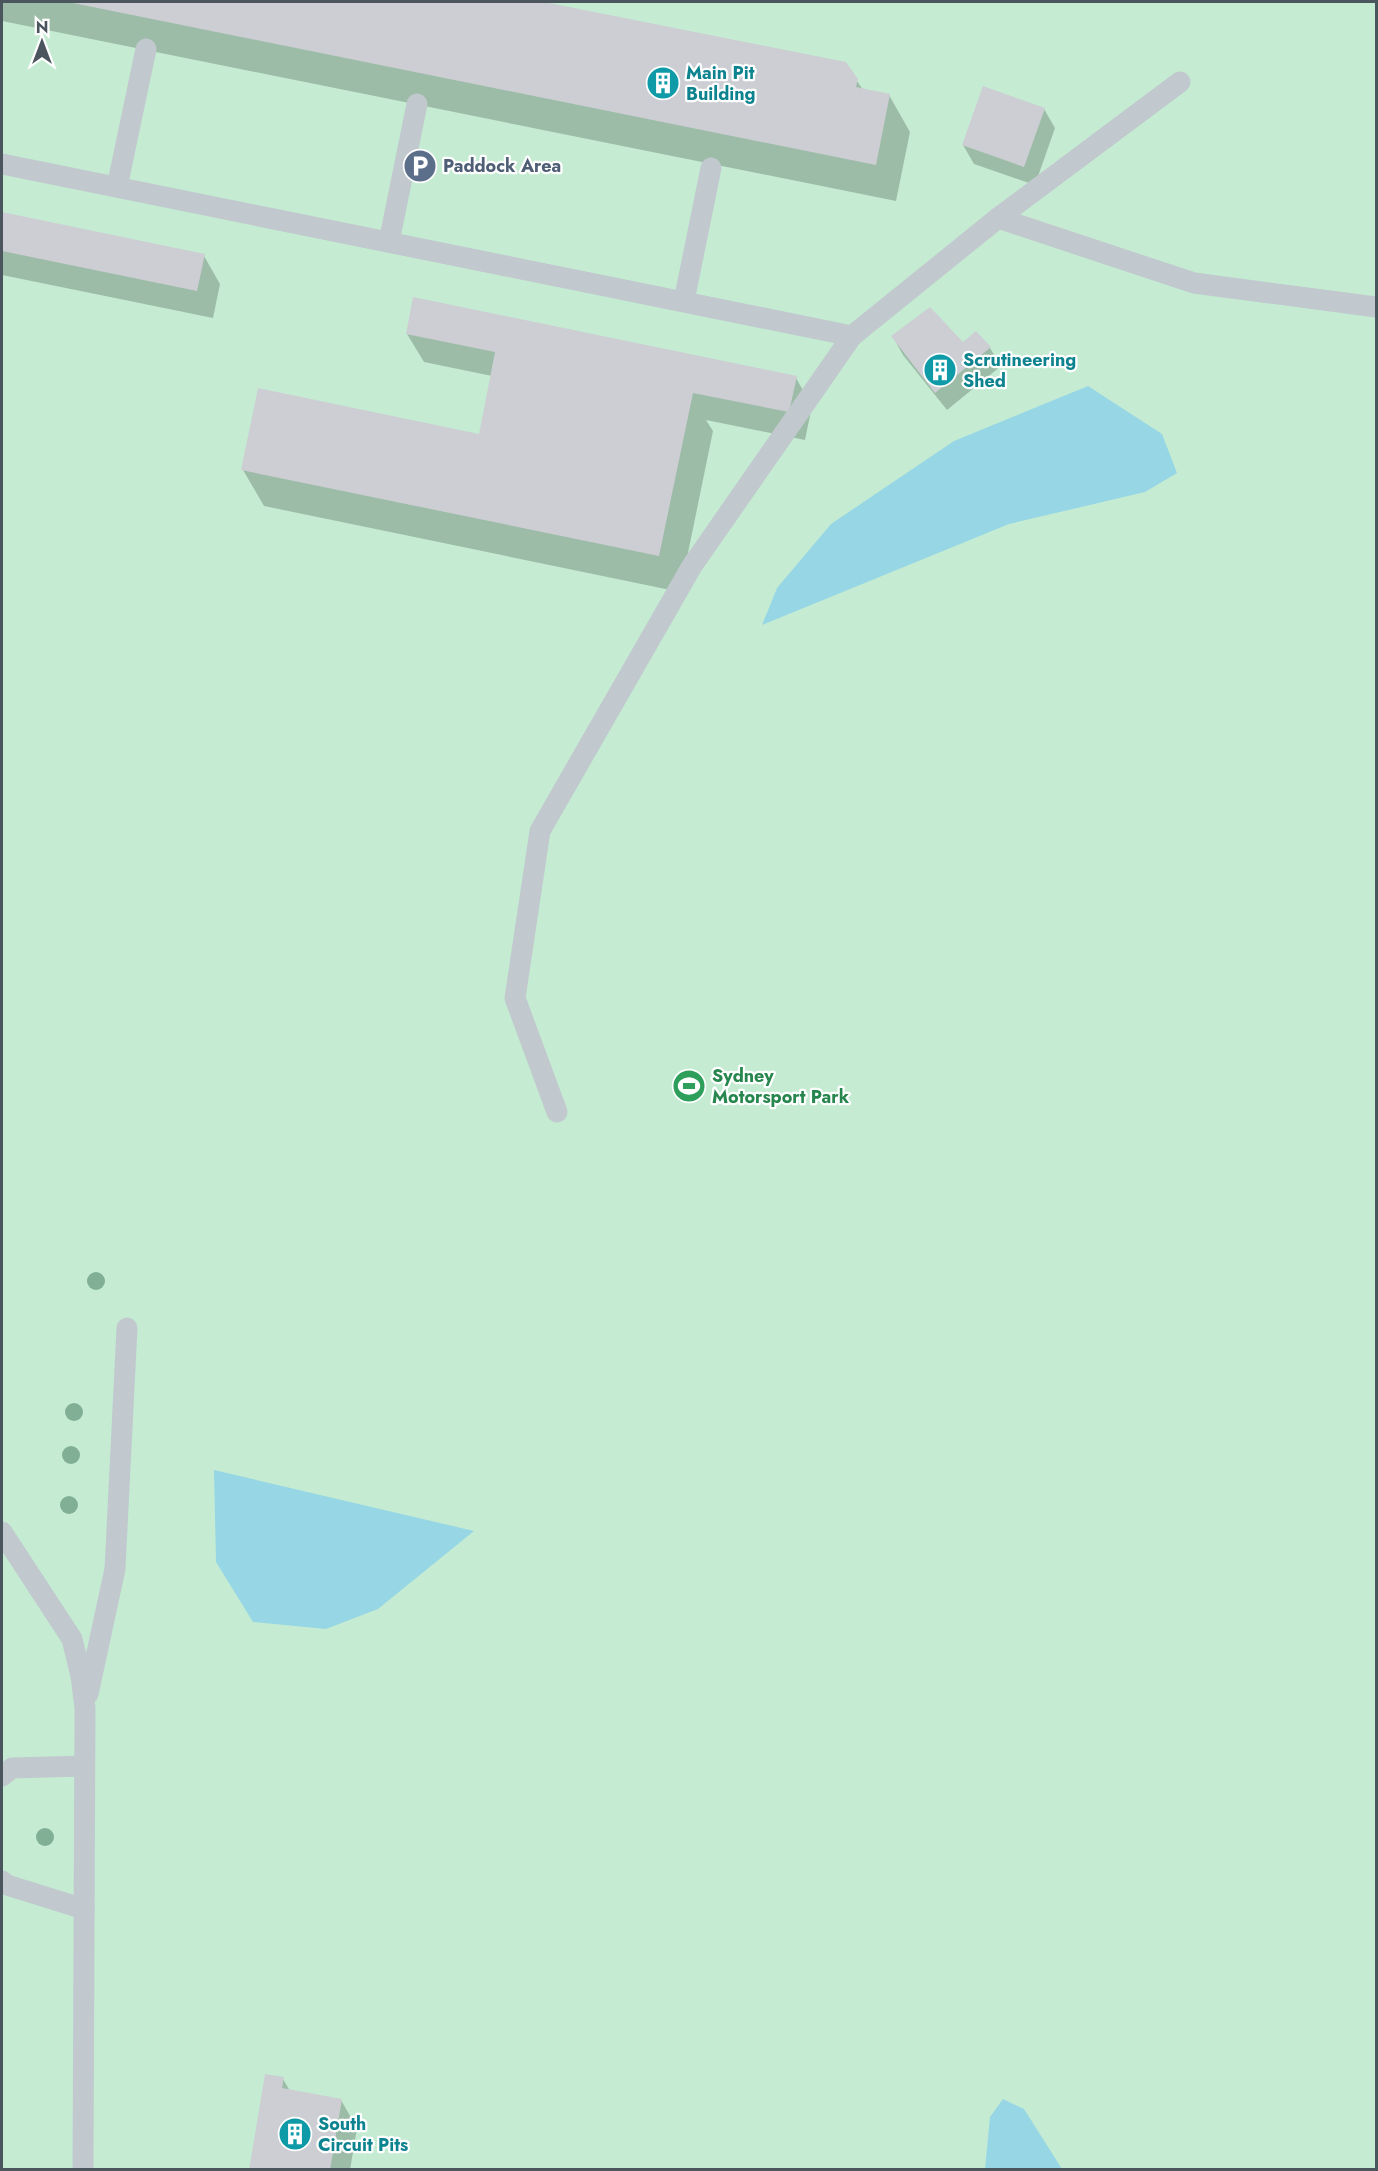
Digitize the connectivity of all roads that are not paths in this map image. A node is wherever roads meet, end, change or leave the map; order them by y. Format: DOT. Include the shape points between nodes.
graph roads {
  1 [pos="146,49"];
  2 [pos="1180,82"];
  3 [pos="417,104"];
  4 [pos="2,164"];
  5 [pos="711,168"];
  6 [pos="117,187"];
  7 [pos="999,218"];
  8 [pos="389,242"];
  9 [pos="684,301"];
  10 [pos="1377,307"];
  11 [pos="852,336"];
  12 [pos="557,1112"];
  13 [pos="128,1328"];
  14 [pos="2,1532"];
  15 [pos="85,1708"];
  16 [pos="84,1766"];
  17 [pos="2,1776"];
  18 [pos="2,1881"];
  19 [pos="84,1909"];
  20 [pos="83,2169"];
  1 -- 6 [label="lane"];
  2 -- 7 [label="lane"];
  3 -- 8 [label="lane"];
  4 -- 6 [label="lane"];
  5 -- 9 [label="lane"];
  6 -- 8 [label="lane"];
  7 -- 10 [label="lane" via="1194,283"];
  7 -- 11 [label="lane"];
  8 -- 9 [label="lane"];
  9 -- 11 [label="lane"];
  11 -- 12 [label="lane" via="692,566 540,831 515,998"];
  13 -- 15 [label="lane" via="115,1569"];
  14 -- 15 [label="lane" via="72,1640"];
  15 -- 16 [label="lane"];
  16 -- 17 [label="lane" via="12,1768"];
  16 -- 19 [label="lane"];
  18 -- 19 [label="lane"];
  19 -- 20 [label="lane"];
}
